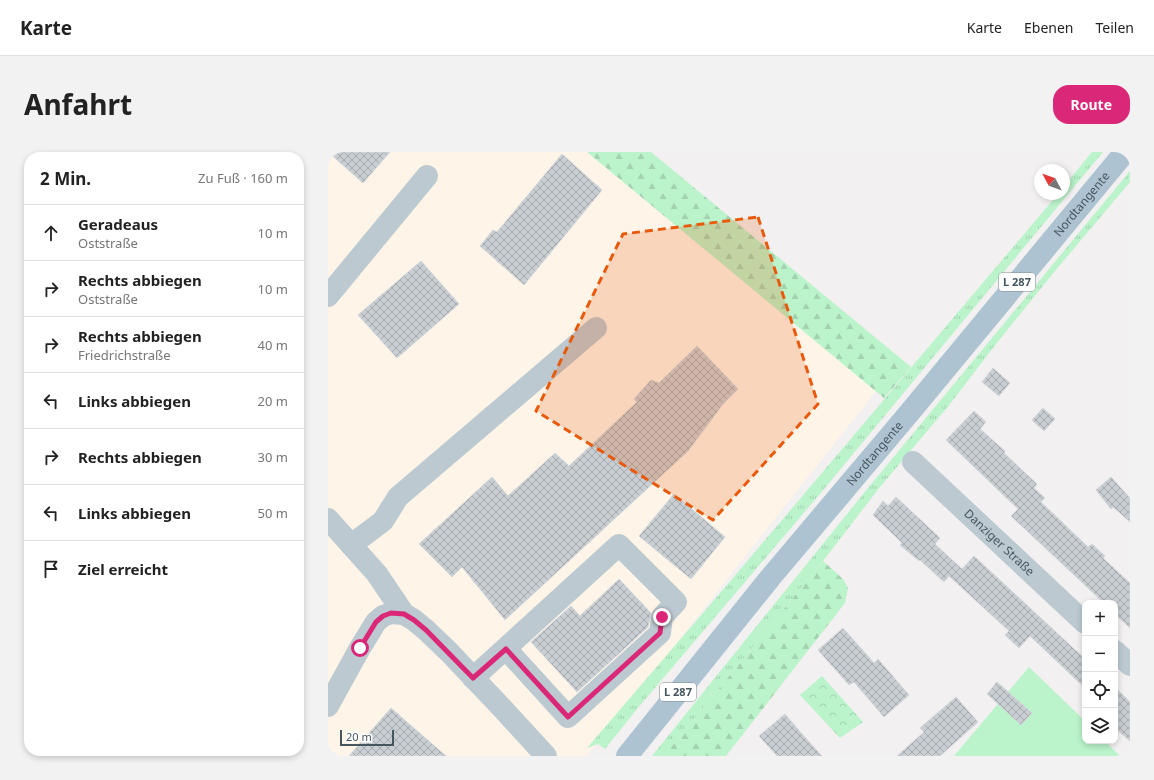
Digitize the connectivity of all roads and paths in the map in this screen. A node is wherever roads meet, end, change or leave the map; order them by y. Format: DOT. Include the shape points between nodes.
graph roads {
  1 [pos="1125,152"];
  2 [pos="427,176"];
  3 [pos="330,289"];
  4 [pos="596,328"];
  5 [pos="913,462"];
  6 [pos="328,519"];
  7 [pos="351,545"];
  8 [pos="404,614"];
  9 [pos="1082,620"];
  10 [pos="506,649"];
  11 [pos="1118,654"];
  12 [pos="1130,665"];
  13 [pos="473,678"];
  14 [pos="328,706"];
  15 [pos="546,756"];
  16 [pos="627,756"];
  1 -- 16 [label="main road, Nordtangente / L 287" via="770,578"];
  2 -- 3 [label="street"];
  4 -- 7 [label="street" via="398,497 383,521"];
  5 -- 9 [label="street, Danziger Straße"];
  6 -- 7 [label="street"];
  7 -- 8 [label="street" via="377,574"];
  8 -- 13 [label="street" via="426,630"];
  8 -- 14 [label="street" via="391,613 376,622"];
  10 -- 10 [label="street" via="619,545 676,602 662,617 660,633 568,717"];
  10 -- 13 [label="street"];
  11 -- 12 [label="street"];
  13 -- 15 [label="street"];
}
